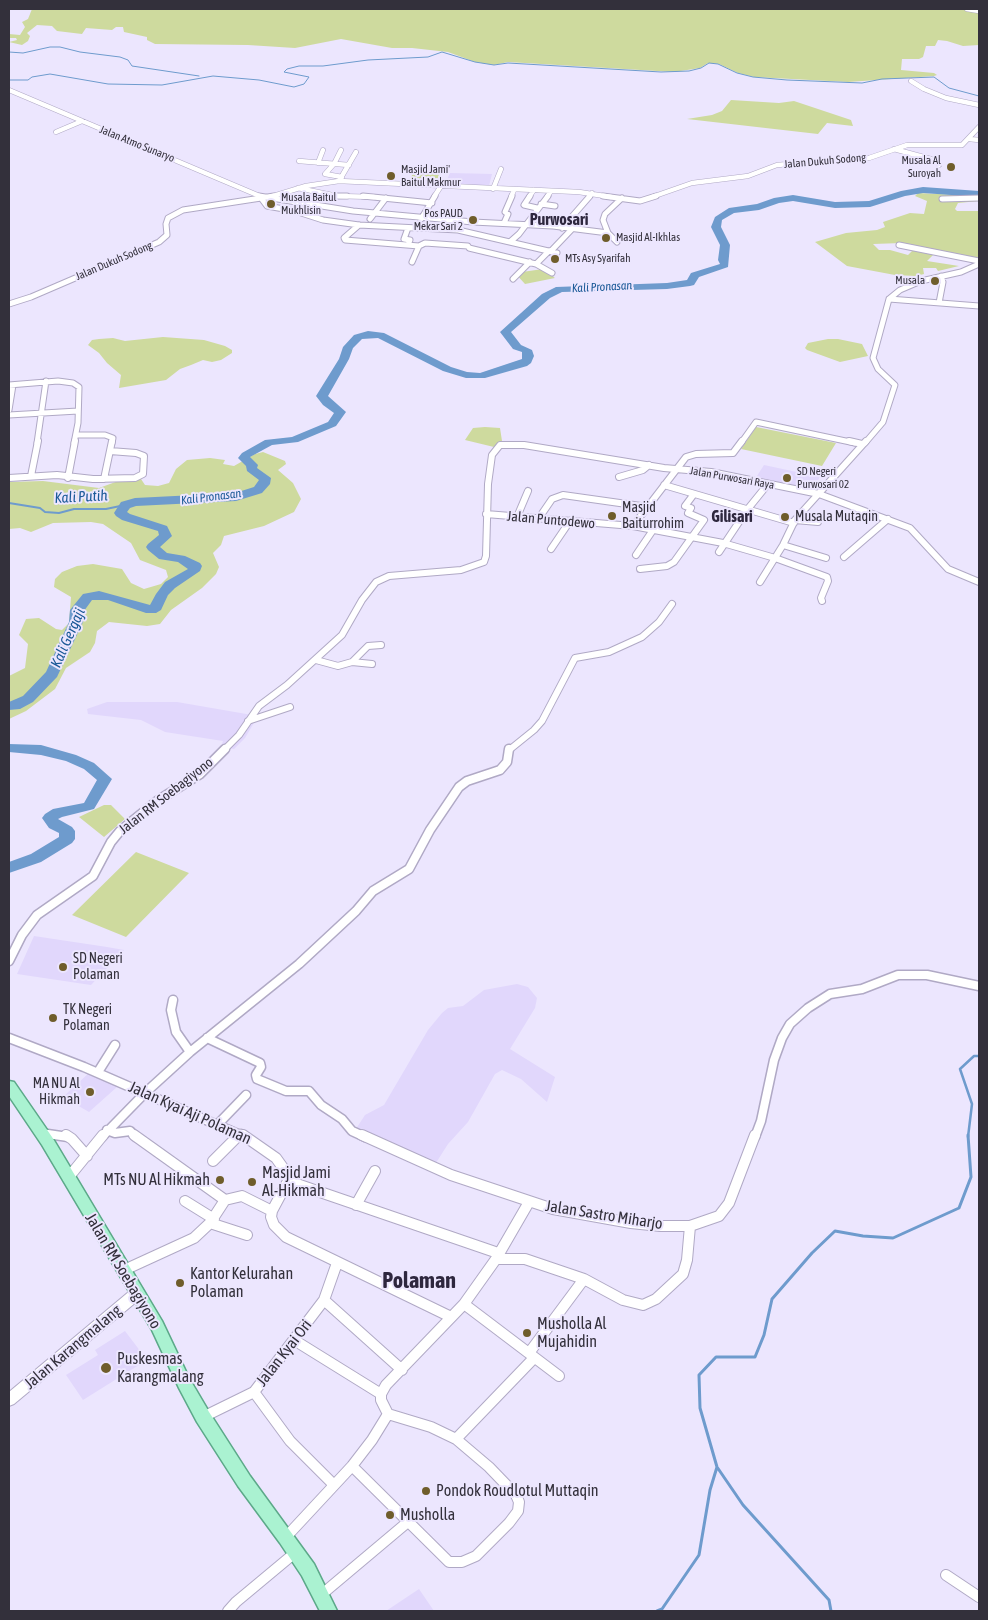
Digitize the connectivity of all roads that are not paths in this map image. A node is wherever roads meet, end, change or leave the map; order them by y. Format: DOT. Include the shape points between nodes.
graph roads {
  1 [pos="967,9"];
  2 [pos="979,11"];
  3 [pos="911,81"];
  4 [pos="9,90"];
  5 [pos="979,106"];
  6 [pos="82,121"];
  7 [pos="979,127"];
  8 [pos="56,132"];
  9 [pos="969,139"];
  10 [pos="979,140"];
  11 [pos="894,149"];
  12 [pos="323,150"];
  13 [pos="341,150"];
  14 [pos="356,152"];
  15 [pos="299,161"];
  16 [pos="318,163"];
  17 [pos="334,164"];
  18 [pos="349,165"];
  19 [pos="939,165"];
  20 [pos="502,169"];
  21 [pos="340,179"];
  22 [pos="391,184"];
  23 [pos="441,186"];
  24 [pos="297,187"];
  25 [pos="493,189"];
  26 [pos="514,190"];
  27 [pos="534,190"];
  28 [pos="551,191"];
  29 [pos="592,194"];
  30 [pos="263,198"];
  31 [pos="384,198"];
  32 [pos="622,198"];
  33 [pos="942,198"];
  34 [pos="979,198"];
  35 [pos="432,203"];
  36 [pos="316,205"];
  37 [pos="539,206"];
  38 [pos="554,206"];
  39 [pos="374,213"];
  40 [pos="310,216"];
  41 [pos="423,216"];
  42 [pos="370,219"];
  43 [pos="473,222"];
  44 [pos="504,223"];
  45 [pos="524,224"];
  46 [pos="359,225"];
  47 [pos="416,227"];
  48 [pos="408,228"];
  49 [pos="562,228"];
  50 [pos="572,229"];
  51 [pos="465,231"];
  52 [pos="608,233"];
  53 [pos="479,235"];
  54 [pos="510,241"];
  55 [pos="617,242"];
  56 [pos="899,245"];
  57 [pos="408,246"];
  58 [pos="419,246"];
  59 [pos="468,246"];
  60 [pos="550,251"];
  61 [pos="557,252"];
  62 [pos="412,262"];
  63 [pos="533,263"];
  64 [pos="979,263"];
  65 [pos="552,273"];
  66 [pos="942,276"];
  67 [pos="513,278"];
  68 [pos="889,299"];
  69 [pos="939,303"];
  70 [pos="9,304"];
  71 [pos="979,306"];
  72 [pos="46,381"];
  73 [pos="11,385"];
  74 [pos="9,410"];
  75 [pos="78,411"];
  76 [pos="43,413"];
  77 [pos="9,415"];
  78 [pos="76,435"];
  79 [pos="862,444"];
  80 [pos="110,451"];
  81 [pos="649,465"];
  82 [pos="676,469"];
  83 [pos="31,476"];
  84 [pos="619,477"];
  85 [pos="9,478"];
  86 [pos="68,478"];
  87 [pos="104,479"];
  88 [pos="768,484"];
  89 [pos="664,485"];
  90 [pos="528,491"];
  91 [pos="694,494"];
  92 [pos="819,494"];
  93 [pos="648,507"];
  94 [pos="747,510"];
  95 [pos="486,514"];
  96 [pos="517,517"];
  97 [pos="539,518"];
  98 [pos="888,519"];
  99 [pos="570,521"];
  100 [pos="794,522"];
  101 [pos="818,522"];
  102 [pos="633,526"];
  103 [pos="653,530"];
  104 [pos="690,537"];
  105 [pos="723,543"];
  106 [pos="783,545"];
  107 [pos="551,548"];
  108 [pos="718,552"];
  109 [pos="636,555"];
  110 [pos="844,557"];
  111 [pos="775,558"];
  112 [pos="826,558"];
  113 [pos="640,569"];
  114 [pos="394,575"];
  115 [pos="760,582"];
  116 [pos="979,582"];
  117 [pos="822,601"];
  118 [pos="672,604"];
  119 [pos="381,645"];
  120 [pos="316,660"];
  121 [pos="352,662"];
  122 [pos="372,664"];
  123 [pos="290,707"];
  124 [pos="248,721"];
  125 [pos="9,960"];
  126 [pos="979,986"];
  127 [pos="173,1000"];
  128 [pos="9,1038"];
  129 [pos="207,1038"];
  130 [pos="115,1045"];
  131 [pos="190,1052"];
  132 [pos="98,1072"];
  133 [pos="9,1086"];
  134 [pos="144,1093"];
  135 [pos="246,1095"];
  136 [pos="218,1124"];
  137 [pos="107,1130"];
  138 [pos="41,1133"];
  139 [pos="241,1134"];
  140 [pos="87,1156"];
  141 [pos="213,1161"];
  142 [pos="375,1171"];
  143 [pos="68,1178"];
  144 [pos="288,1180"];
  145 [pos="226,1200"];
  146 [pos="186,1201"];
  147 [pos="529,1202"];
  148 [pos="356,1205"];
  149 [pos="272,1211"];
  150 [pos="212,1221"];
  151 [pos="690,1226"];
  152 [pos="246,1234"];
  153 [pos="497,1256"];
  154 [pos="337,1263"];
  155 [pos="122,1271"];
  156 [pos="584,1279"];
  157 [pos="136,1294"];
  158 [pos="324,1300"];
  159 [pos="464,1304"];
  160 [pos="451,1318"];
  161 [pos="294,1340"];
  162 [pos="531,1356"];
  163 [pos="402,1370"];
  164 [pos="559,1376"];
  165 [pos="254,1392"];
  166 [pos="381,1394"];
  167 [pos="9,1400"];
  168 [pos="388,1414"];
  169 [pos="203,1417"];
  170 [pos="456,1439"];
  171 [pos="352,1466"];
  172 [pos="334,1485"];
  173 [pos="409,1521"];
  174 [pos="286,1537"];
  175 [pos="296,1552"];
  176 [pos="946,1575"];
  177 [pos="322,1595"];
  178 [pos="979,1597"];
  179 [pos="228,1611"];
  180 [pos="329,1611"];
  1 -- 2 [label="street"];
  3 -- 5 [label="street" via="946,98"];
  4 -- 6 [label="street, Jalan Atmo Sunaryo"];
  6 -- 8 [label="street"];
  6 -- 30 [label="street, Jalan Atmo Sunaryo"];
  7 -- 9 [label="street"];
  9 -- 10 [label="street, Jalan Dukuh Sodong"];
  9 -- 11 [label="street, Jalan Dukuh Sodong" via="959,145 911,144"];
  11 -- 19 [label="street" via="931,159"];
  11 -- 32 [label="street, Jalan Dukuh Sodong" via="870,158 784,164 748,176 699,181 645,200"];
  12 -- 16 [label="street"];
  13 -- 17 [label="street"];
  14 -- 18 [label="street"];
  15 -- 16 [label="street"];
  16 -- 17 [label="street"];
  17 -- 18 [label="street"];
  17 -- 21 [label="street" via="325,174"];
  18 -- 21 [label="street"];
  20 -- 25 [label="street"];
  21 -- 22 [label="street, Jalan Dukuh Sodong"];
  21 -- 24 [label="street, Jalan Dukuh Sodong"];
  22 -- 23 [label="street, Jalan Dukuh Sodong"];
  22 -- 31 [label="street"];
  23 -- 25 [label="street, Jalan Dukuh Sodong"];
  23 -- 35 [label="street"];
  24 -- 30 [label="street, Jalan Dukuh Sodong"];
  24 -- 31 [label="street" via="337,196"];
  25 -- 26 [label="street, Jalan Dukuh Sodong"];
  26 -- 27 [label="street, Jalan Dukuh Sodong"];
  26 -- 44 [label="street"];
  27 -- 28 [label="street, Jalan Dukuh Sodong"];
  27 -- 37 [label="street" via="524,205"];
  28 -- 29 [label="street, Jalan Dukuh Sodong"];
  28 -- 37 [label="street"];
  29 -- 32 [label="street, Jalan Dukuh Sodong"];
  29 -- 49 [label="street"];
  30 -- 36 [label="street, Jalan Dukuh Sodong"];
  30 -- 40 [label="street" via="267,206"];
  30 -- 70 [label="street, Jalan Dukuh Sodong" via="183,210 166,221 167,235 159,242"];
  31 -- 35 [label="street"];
  31 -- 39 [label="street"];
  32 -- 52 [label="street" via="605,214 603,224"];
  33 -- 34 [label="street"];
  35 -- 41 [label="street"];
  36 -- 39 [label="street, Jalan Dukuh Sodong"];
  36 -- 40 [label="street"];
  37 -- 38 [label="street"];
  37 -- 45 [label="street"];
  39 -- 41 [label="street, Jalan Dukuh Sodong"];
  39 -- 42 [label="street"];
  40 -- 46 [label="street"];
  41 -- 43 [label="street, Jalan Dukuh Sodong"];
  41 -- 47 [label="street"];
  43 -- 44 [label="street, Jalan Dukuh Sodong"];
  43 -- 51 [label="street"];
  44 -- 45 [label="street, Jalan Dukuh Sodong"];
  45 -- 49 [label="street, Jalan Dukuh Sodong"];
  45 -- 54 [label="street"];
  46 -- 48 [label="street"];
  46 -- 57 [label="street" via="345,240"];
  47 -- 48 [label="street"];
  47 -- 51 [label="street"];
  48 -- 57 [label="street" via="404,239 410,240"];
  49 -- 50 [label="street, Jalan Dukuh Sodong"];
  50 -- 52 [label="street, Jalan Dukuh Sodong"];
  50 -- 60 [label="street"];
  51 -- 53 [label="street"];
  52 -- 55 [label="street"];
  53 -- 54 [label="street"];
  53 -- 59 [label="street"];
  54 -- 60 [label="street"];
  56 -- 64 [label="street"];
  57 -- 58 [label="street"];
  58 -- 59 [label="street" via="425,243"];
  58 -- 62 [label="street"];
  59 -- 63 [label="street"];
  60 -- 61 [label="street"];
  60 -- 63 [label="street"];
  63 -- 65 [label="street"];
  63 -- 67 [label="street"];
  64 -- 66 [label="street" via="961,272"];
  66 -- 68 [label="street" via="900,290"];
  66 -- 69 [label="street"];
  68 -- 69 [label="street"];
  68 -- 79 [label="street" via="873,358 878,369 893,382 894,390 882,422"];
  69 -- 71 [label="street"];
  72 -- 73 [label="street"];
  72 -- 75 [label="street" via="78,385"];
  72 -- 76 [label="street"];
  73 -- 74 [label="street"];
  75 -- 76 [label="street"];
  75 -- 78 [label="street"];
  76 -- 77 [label="street"];
  76 -- 83 [label="street"];
  78 -- 80 [label="street" via="111,436"];
  78 -- 86 [label="street"];
  79 -- 82 [label="street" via="756,422 733,452 692,455"];
  79 -- 92 [label="street"];
  80 -- 87 [label="street"];
  80 -- 87 [label="street" via="143,455 144,472 135,478"];
  81 -- 82 [label="street, Jalan Purwosari Raya"];
  81 -- 84 [label="street" via="645,470"];
  81 -- 95 [label="street, Jalan Purwosari Raya" via="542,447 500,445 492,455"];
  82 -- 88 [label="street, Jalan Purwosari Raya" via="711,472"];
  82 -- 89 [label="street"];
  83 -- 85 [label="street"];
  83 -- 86 [label="street"];
  86 -- 87 [label="street"];
  88 -- 92 [label="street, Jalan Purwosari Raya"];
  88 -- 94 [label="street"];
  89 -- 91 [label="street"];
  89 -- 93 [label="street"];
  90 -- 96 [label="street"];
  91 -- 94 [label="street"];
  91 -- 104 [label="street" via="685,506 691,508 688,514 704,520"];
  92 -- 98 [label="street, Jalan Purwosari Raya"];
  92 -- 100 [label="street"];
  93 -- 97 [label="street" via="563,494 552,499"];
  93 -- 102 [label="street"];
  94 -- 100 [label="street"];
  94 -- 105 [label="street"];
  95 -- 96 [label="street, Jalan Puntodewo"];
  95 -- 114 [label="street, Jalan Purwosari Raya" via="486,556 481,564 445,572"];
  96 -- 97 [label="street, Jalan Puntodewo"];
  97 -- 99 [label="street, Jalan Puntodewo"];
  98 -- 110 [label="street"];
  98 -- 116 [label="street, Jalan Purwosari Raya" via="910,528 948,569"];
  99 -- 102 [label="street, Jalan Puntodewo"];
  99 -- 107 [label="street"];
  100 -- 101 [label="street"];
  100 -- 106 [label="street"];
  102 -- 103 [label="street, Jalan Puntodewo"];
  103 -- 104 [label="street, Jalan Puntodewo"];
  103 -- 109 [label="street"];
  104 -- 105 [label="street, Jalan Puntodewo"];
  104 -- 113 [label="street" via="672,564"];
  105 -- 108 [label="street"];
  105 -- 111 [label="street, Jalan Puntodewo"];
  106 -- 111 [label="street"];
  106 -- 112 [label="street"];
  111 -- 115 [label="street"];
  111 -- 117 [label="street, Jalan Puntodewo" via="828,578"];
  114 -- 120 [label="street, Jalan RM Soebagiyono" via="384,577 372,586 342,635"];
  118 -- 129 [label="street" via="642,637 609,652 575,658 542,721 508,750 507,762 500,770 459,787 430,830 409,870 372,891 356,911 299,964"];
  119 -- 121 [label="street" via="368,646"];
  120 -- 121 [label="street" via="338,666"];
  120 -- 124 [label="street, Jalan RM Soebagiyono" via="259,706"];
  121 -- 122 [label="street"];
  123 -- 124 [label="street"];
  124 -- 125 [label="street, Jalan RM Soebagiyono" via="239,735 200,774 120,831 93,876 37,915"];
  126 -- 151 [label="street, Jalan Sastro Miharjo" via="927,975 898,975 862,989 830,994 808,1008 790,1024 782,1038 761,1122 729,1203 712,1220"];
  127 -- 131 [label="street" via="171,1010 176,1032"];
  128 -- 132 [label="street, Jalan Kyai Aji Polaman"];
  129 -- 131 [label="street"];
  129 -- 147 [label="street" via="260,1063 257,1078 286,1091 309,1091 352,1131 451,1175"];
  130 -- 132 [label="street"];
  131 -- 134 [label="street"];
  132 -- 134 [label="street, Jalan Kyai Aji Polaman"];
  133 -- 138 [label="main road, Jalan RM Soebagiyono"];
  134 -- 136 [label="street, Jalan Kyai Aji Polaman"];
  134 -- 137 [label="street"];
  135 -- 136 [label="street"];
  136 -- 139 [label="street, Jalan Kyai Aji Polaman"];
  137 -- 140 [label="street"];
  137 -- 145 [label="street" via="115,1133 130,1131"];
  138 -- 140 [label="street" via="65,1135"];
  138 -- 143 [label="main road, Jalan RM Soebagiyono"];
  139 -- 141 [label="street"];
  139 -- 144 [label="street, Jalan Kyai Aji Polaman" via="276,1158"];
  140 -- 143 [label="street"];
  142 -- 148 [label="street"];
  143 -- 155 [label="main road, Jalan RM Soebagiyono"];
  144 -- 148 [label="street"];
  144 -- 149 [label="street"];
  145 -- 149 [label="street" via="242,1196"];
  145 -- 150 [label="street"];
  146 -- 150 [label="street"];
  147 -- 151 [label="street, Jalan Sastro Miharjo" via="553,1210 631,1223"];
  147 -- 153 [label="street, Jalan Sastro Miharjo"];
  148 -- 153 [label="street" via="427,1228"];
  149 -- 154 [label="street" via="272,1222 281,1234"];
  150 -- 152 [label="street"];
  150 -- 155 [label="street" via="194,1238"];
  151 -- 156 [label="street" via="686,1265 677,1281 653,1302 643,1304 622,1300"];
  153 -- 156 [label="street" via="525,1259"];
  153 -- 159 [label="street, Jalan Sastro Miharjo"];
  154 -- 158 [label="street, Jalan Kyai Ori"];
  154 -- 160 [label="street"];
  155 -- 157 [label="main road, Jalan RM Soebagiyono"];
  156 -- 162 [label="street"];
  157 -- 167 [label="street, Jalan Karangmalang"];
  157 -- 169 [label="main road, Jalan RM Soebagiyono" via="157,1326"];
  158 -- 161 [label="street, Jalan Kyai Ori"];
  158 -- 163 [label="street"];
  159 -- 160 [label="street, Jalan Sastro Miharjo"];
  159 -- 162 [label="street"];
  160 -- 163 [label="street, Jalan Sastro Miharjo"];
  161 -- 165 [label="street, Jalan Kyai Ori"];
  161 -- 166 [label="street"];
  162 -- 164 [label="street"];
  162 -- 170 [label="street"];
  163 -- 166 [label="street, Jalan Sastro Miharjo"];
  165 -- 169 [label="street, Jalan Kyai Ori"];
  165 -- 172 [label="street" via="290,1441"];
  166 -- 168 [label="street"];
  168 -- 170 [label="street"];
  168 -- 171 [label="street"];
  169 -- 174 [label="main road, Jalan RM Soebagiyono" via="244,1481"];
  170 -- 173 [label="street" via="516,1495 518,1511 476,1556 455,1563 445,1559"];
  171 -- 172 [label="street"];
  171 -- 173 [label="street"];
  172 -- 174 [label="street"];
  173 -- 177 [label="street"];
  174 -- 175 [label="main road, Jalan RM Soebagiyono"];
  175 -- 177 [label="main road, Jalan RM Soebagiyono"];
  175 -- 179 [label="street"];
  176 -- 178 [label="street"];
  177 -- 180 [label="main road, Jalan RM Soebagiyono"];
}
